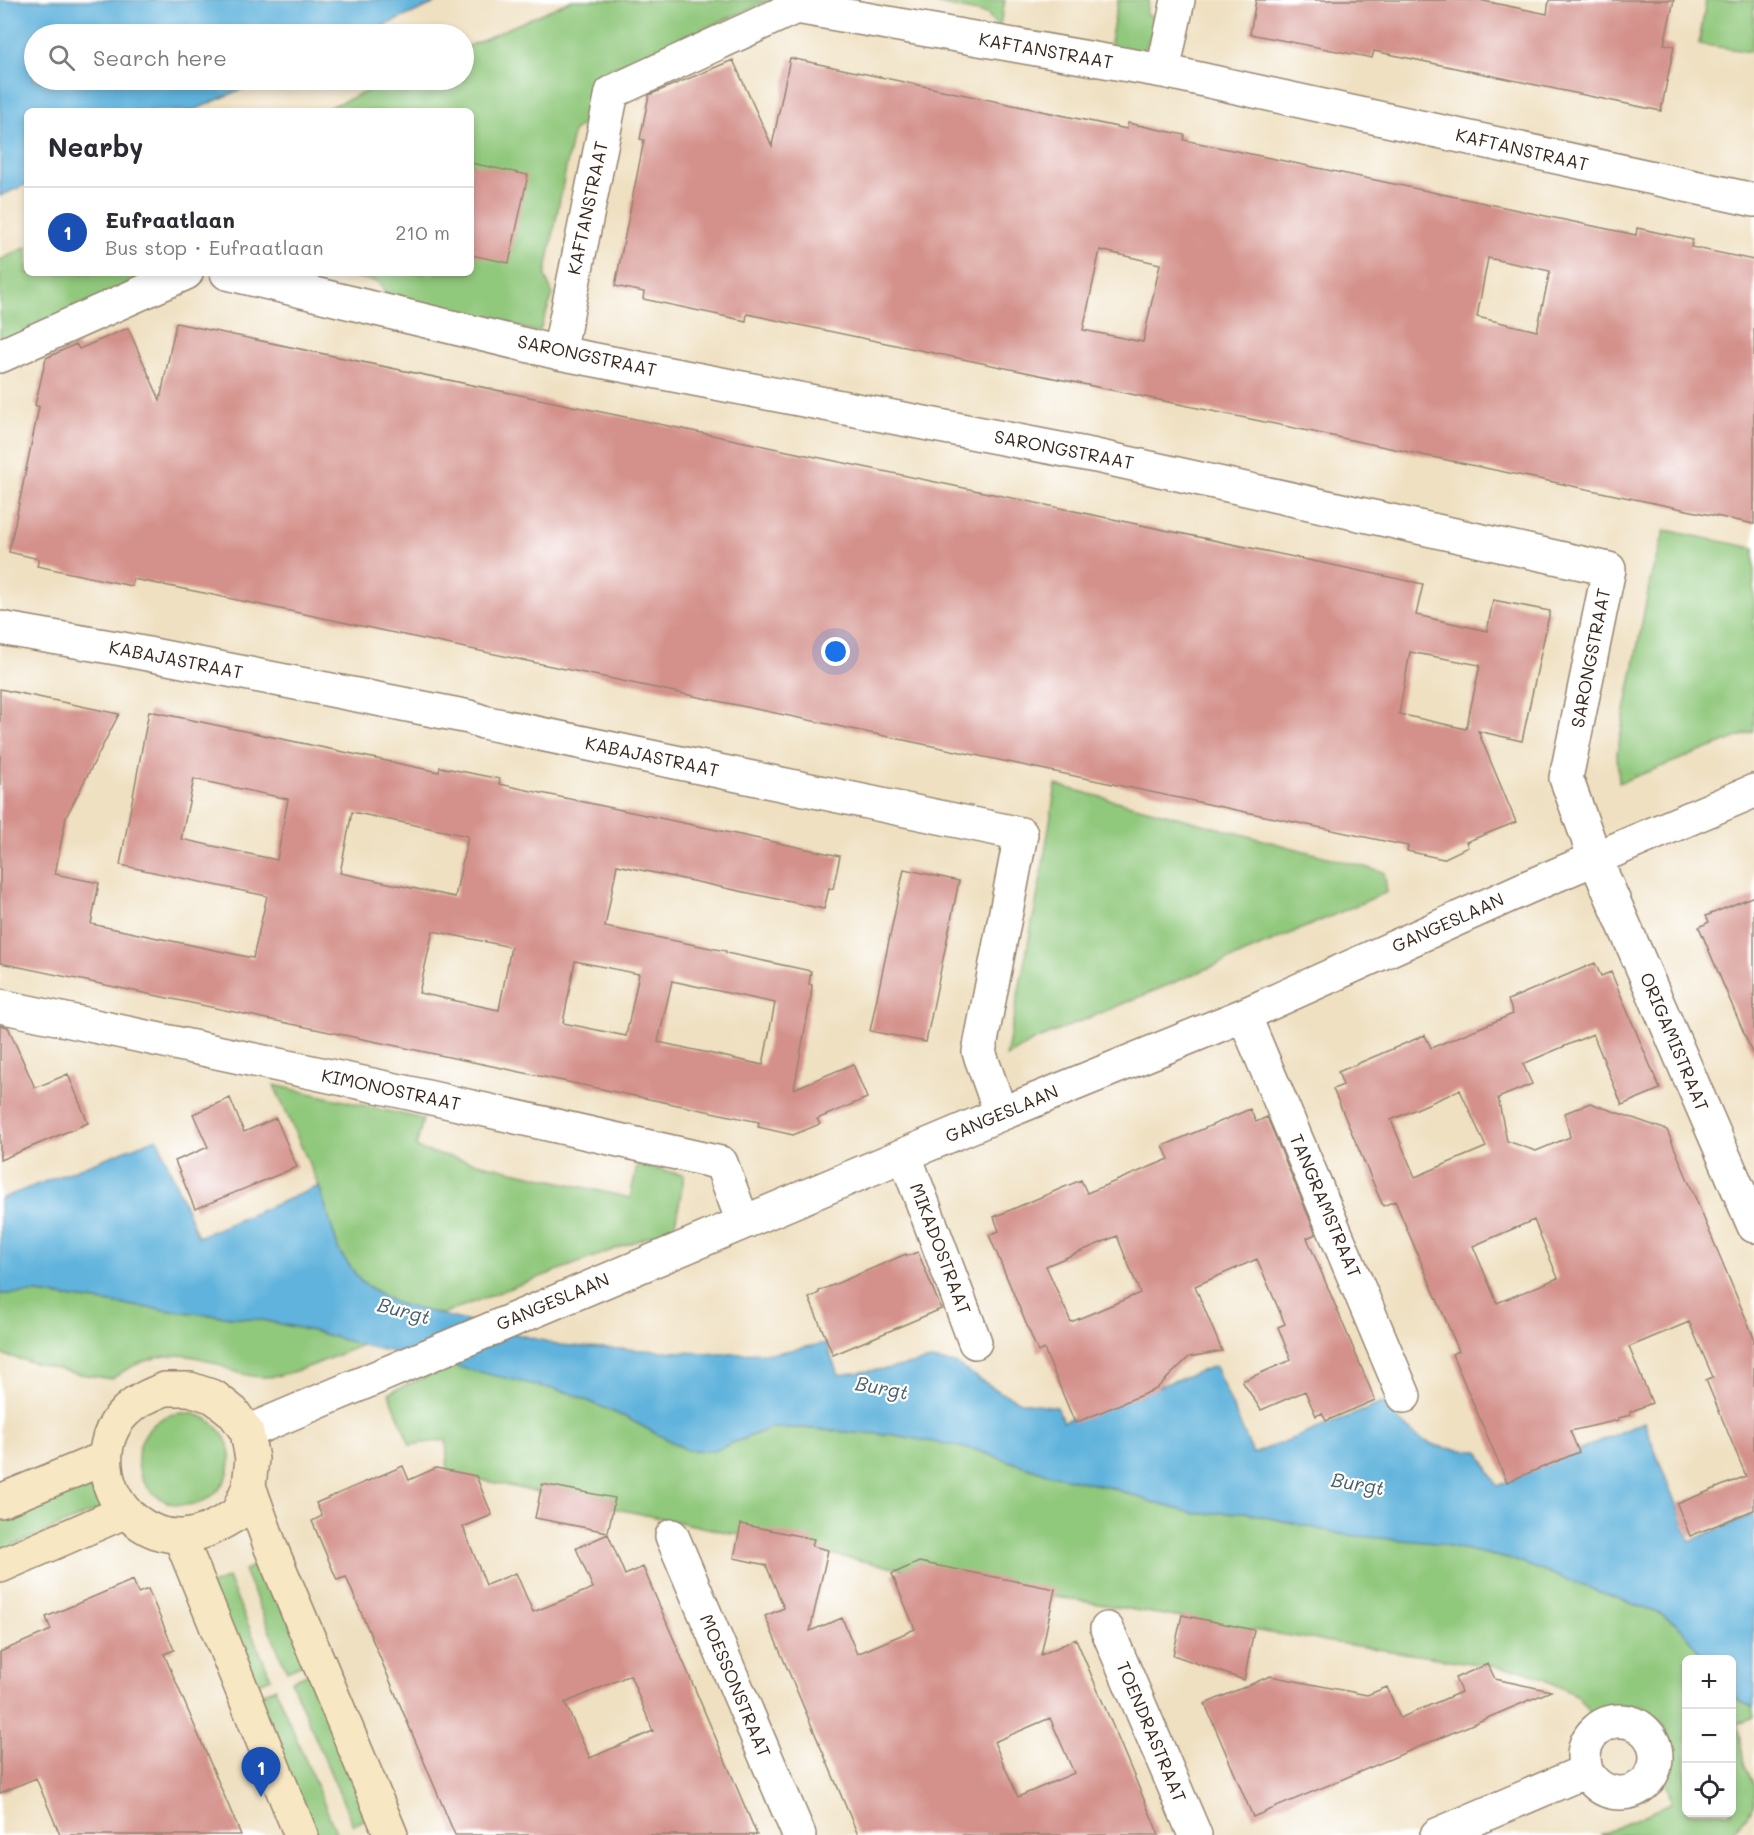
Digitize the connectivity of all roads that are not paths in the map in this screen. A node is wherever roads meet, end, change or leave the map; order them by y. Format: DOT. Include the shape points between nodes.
graph roads {
  1 [pos="1178,0"];
  2 [pos="1163,71"];
  3 [pos="1754,200"];
  4 [pos="179,276"];
  5 [pos="239,276"];
  6 [pos="559,353"];
  7 [pos="0,356"];
  8 [pos="0,628"];
  9 [pos="1754,791"];
  10 [pos="1594,858"];
  11 [pos="0,1006"];
  12 [pos="1244,1016"];
  13 [pos="1000,1114"];
  14 [pos="905,1156"];
  15 [pos="743,1222"];
  16 [pos="1754,1226"];
  17 [pos="975,1342"];
  18 [pos="1404,1396"];
  19 [pos="247,1432"];
  20 [pos="105,1458"];
  21 [pos="249,1486"];
  22 [pos="0,1501"];
  23 [pos="124,1512"];
  24 [pos="672,1536"];
  25 [pos="180,1537"];
  26 [pos="0,1566"];
  27 [pos="1107,1629"];
  28 [pos="1586,1770"];
  29 [pos="300,1835"];
  30 [pos="391,1835"];
  31 [pos="799,1835"];
  32 [pos="1195,1835"];
  33 [pos="1437,1835"];
  1 -- 2 [label="street"];
  2 -- 3 [label="street, KAFTANSTRAAT"];
  2 -- 6 [label="street, KAFTANSTRAAT" via="796,7 612,92"];
  4 -- 7 [label="street"];
  5 -- 6 [label="street, SARONGSTRAAT"];
  6 -- 10 [label="street, SARONGSTRAAT" via="1096,456 1609,569 1566,778"];
  8 -- 13 [label="street, KABAJASTRAAT" via="469,717 1021,834 978,1052"];
  9 -- 10 [label="street, GANGESLAAN"];
  10 -- 12 [label="street, GANGESLAAN"];
  10 -- 16 [label="street, ORIGAMISTRAAT"];
  11 -- 15 [label="street, KIMONOSTRAAT" via="721,1163"];
  12 -- 13 [label="street, GANGESLAAN"];
  12 -- 18 [label="street, TANGRAMSTRAAT"];
  13 -- 14 [label="street, GANGESLAAN"];
  14 -- 15 [label="street, GANGESLAAN"];
  14 -- 17 [label="street, MIKADOSTRAAT"];
  15 -- 19 [label="street, GANGESLAAN"];
  19 -- 20 [label="street" via="233,1412 214,1397 190,1389 165,1389 142,1398 124,1413 110,1434"];
  19 -- 21 [label="street" via="252,1459"];
  20 -- 22 [label="street"];
  20 -- 23 [label="street" via="109,1487"];
  21 -- 25 [label="street" via="237,1514 198,1534"];
  21 -- 30 [label="street"];
  23 -- 25 [label="street" via="149,1530"];
  23 -- 26 [label="street"];
  24 -- 31 [label="street, MOESSONSTRAAT"];
  25 -- 29 [label="street"];
  27 -- 32 [label="street, TOENDRASTRAAT"];
  28 -- 33 [label="street"];
}
